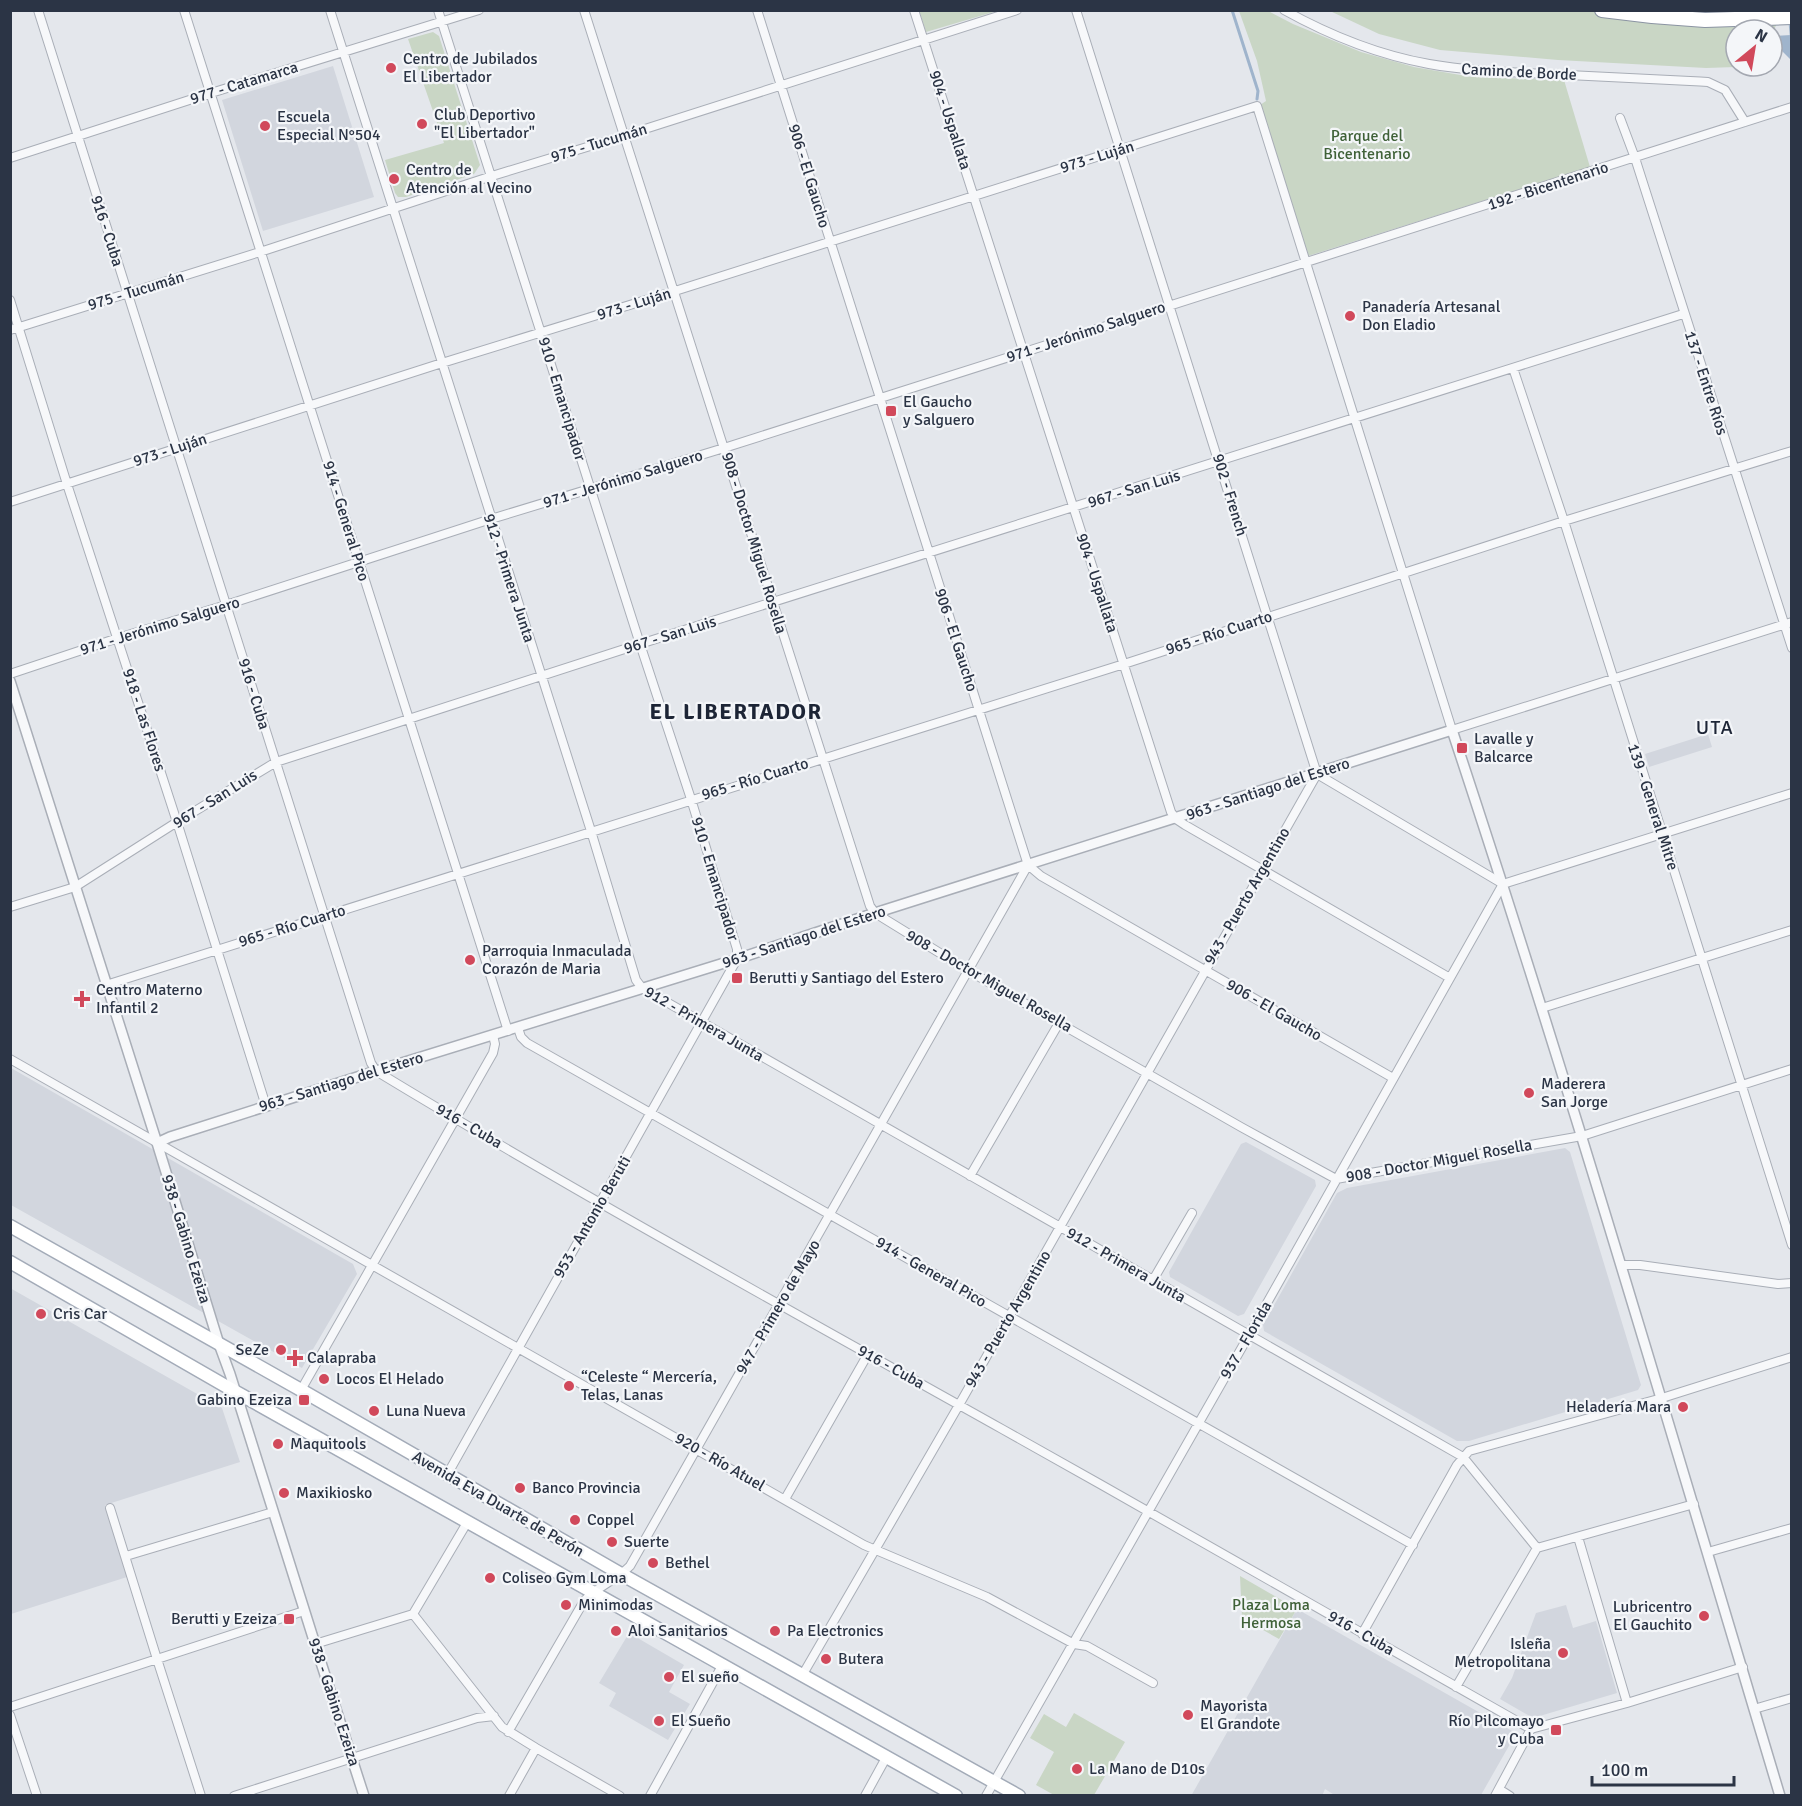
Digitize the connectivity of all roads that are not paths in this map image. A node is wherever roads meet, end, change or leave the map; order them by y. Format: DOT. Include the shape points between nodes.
graph roads {
  1 [pos="38,10"];
  2 [pos="184,10"];
  3 [pos="330,10"];
  4 [pos="438,10"];
  5 [pos="479,10"];
  6 [pos="584,10"];
  7 [pos="757,10"];
  8 [pos="914,10"];
  9 [pos="1017,10"];
  10 [pos="1076,10"];
  11 [pos="1284,10"];
  12 [pos="1602,10"];
  13 [pos="1786,17"];
  14 [pos="442,22"];
  15 [pos="924,41"];
  16 [pos="344,53"];
  17 [pos="781,85"];
  18 [pos="211,93"];
  19 [pos="1791,107"];
  20 [pos="1620,118"];
  21 [pos="1745,122"];
  22 [pos="623,136"];
  23 [pos="77,137"];
  24 [pos="1120,150"];
  25 [pos="10,158"];
  26 [pos="1635,158"];
  27 [pos="492,176"];
  28 [pos="974,195"];
  29 [pos="394,208"];
  30 [pos="830,242"];
  31 [pos="260,252"];
  32 [pos="1305,263"];
  33 [pos="675,291"];
  34 [pos="127,293"];
  35 [pos="10,300"];
  36 [pos="1170,305"];
  37 [pos="1683,314"];
  38 [pos="20,328"];
  39 [pos="10,330"];
  40 [pos="541,332"];
  41 [pos="1023,352"];
  42 [pos="442,363"];
  43 [pos="1513,369"];
  44 [pos="879,398"];
  45 [pos="310,406"];
  46 [pos="1356,418"];
  47 [pos="176,448"];
  48 [pos="724,448"];
  49 [pos="1791,451"];
  50 [pos="1220,462"];
  51 [pos="1734,469"];
  52 [pos="67,484"];
  53 [pos="590,489"];
  54 [pos="10,502"];
  55 [pos="1072,507"];
  56 [pos="491,519"];
  57 [pos="1564,521"];
  58 [pos="928,553"];
  59 [pos="358,562"];
  60 [pos="1404,574"];
  61 [pos="772,604"];
  62 [pos="226,605"];
  63 [pos="1267,618"];
  64 [pos="1788,624"];
  65 [pos="118,638"];
  66 [pos="640,644"];
  67 [pos="1791,648"];
  68 [pos="1124,664"];
  69 [pos="10,674"];
  70 [pos="541,676"];
  71 [pos="1612,679"];
  72 [pos="10,681"];
  73 [pos="978,710"];
  74 [pos="408,718"];
  75 [pos="1452,730"];
  76 [pos="822,759"];
  77 [pos="276,762"];
  78 [pos="1317,774"];
  79 [pos="1791,793"];
  80 [pos="691,800"];
  81 [pos="1176,819"];
  82 [pos="177,822"];
  83 [pos="591,831"];
  84 [pos="1662,833"];
  85 [pos="1028,865"];
  86 [pos="1262,870"];
  87 [pos="458,874"];
  88 [pos="1503,884"];
  89 [pos="75,887"];
  90 [pos="10,907"];
  91 [pos="875,913"];
  92 [pos="325,916"];
  93 [pos="1791,930"];
  94 [pos="216,950"];
  95 [pos="737,959"];
  96 [pos="1701,959"];
  97 [pos="969,971"];
  98 [pos="1204,971"];
  99 [pos="1450,978"];
  100 [pos="106,985"];
  101 [pos="642,988"];
  102 [pos="1542,1008"];
  103 [pos="702,1023"];
  104 [pos="1059,1023"];
  105 [pos="513,1029"];
  106 [pos="493,1035"];
  107 [pos="10,1059"];
  108 [pos="1791,1069"];
  109 [pos="376,1071"];
  110 [pos="1147,1072"];
  111 [pos="1393,1078"];
  112 [pos="1742,1085"];
  113 [pos="266,1106"];
  114 [pos="651,1113"];
  115 [pos="456,1119"];
  116 [pos="880,1126"];
  117 [pos="1582,1136"];
  118 [pos="157,1143"];
  119 [pos="970,1176"];
  120 [pos="1336,1179"];
  121 [pos="601,1202"];
  122 [pos="1791,1207"];
  123 [pos="1781,1210"];
  124 [pos="1192,1213"];
  125 [pos="831,1214"];
  126 [pos="10,1226"];
  127 [pos="1060,1227"];
  128 [pos="1791,1245"];
  129 [pos="10,1262"];
  130 [pos="373,1265"];
  131 [pos="1622,1265"];
  132 [pos="1153,1280"];
  133 [pos="1791,1283"];
  134 [pos="779,1303"];
  135 [pos="1008,1316"];
  136 [pos="1249,1335"];
  137 [pos="219,1344"];
  138 [pos="517,1347"];
  139 [pos="868,1354"];
  140 [pos="1791,1357"];
  141 [pos="302,1390"];
  142 [pos="236,1392"];
  143 [pos="1662,1398"];
  144 [pos="959,1405"];
  145 [pos="1199,1423"];
  146 [pos="697,1449"];
  147 [pos="1466,1454"];
  148 [pos="447,1475"];
  149 [pos="784,1499"];
  150 [pos="1694,1504"];
  151 [pos="111,1508"];
  152 [pos="1149,1511"];
  153 [pos="273,1512"];
  154 [pos="468,1521"];
  155 [pos="1791,1528"];
  156 [pos="1578,1537"];
  157 [pos="1413,1545"];
  158 [pos="1537,1548"];
  159 [pos="875,1550"];
  160 [pos="1708,1552"];
  161 [pos="126,1556"];
  162 [pos="621,1574"];
  163 [pos="593,1592"];
  164 [pos="304,1611"];
  165 [pos="413,1614"];
  166 [pos="1362,1634"];
  167 [pos="315,1644"];
  168 [pos="1074,1644"];
  169 [pos="157,1659"];
  170 [pos="723,1664"];
  171 [pos="1743,1667"];
  172 [pos="803,1674"];
  173 [pos="1153,1683"];
  174 [pos="1456,1686"];
  175 [pos="1791,1698"];
  176 [pos="1627,1703"];
  177 [pos="10,1707"];
  178 [pos="1754,1709"];
  179 [pos="10,1715"];
  180 [pos="494,1716"];
  181 [pos="1531,1729"];
  182 [pos="508,1732"];
  183 [pos="537,1748"];
  184 [pos="887,1756"];
  185 [pos="352,1757"];
  186 [pos="994,1782"];
  187 [pos="1497,1792"];
  188 [pos="37,1796"];
  189 [pos="201,1796"];
  190 [pos="234,1796"];
  191 [pos="364,1796"];
  192 [pos="509,1796"];
  193 [pos="620,1796"];
  194 [pos="650,1796"];
  195 [pos="865,1796"];
  196 [pos="956,1796"];
  197 [pos="986,1796"];
  198 [pos="1018,1796"];
  199 [pos="1510,1796"];
  200 [pos="1780,1796"];
  1 -- 23 [label="street, 916 - Cuba"];
  2 -- 18 [label="street, 914 - General Pico"];
  3 -- 16 [label="street, 912 - Primera Junta"];
  4 -- 14 [label="street, 910 - Emancipador"];
  5 -- 14 [label="street, 977 - Catamarca"];
  6 -- 22 [label="street, 908 - Doctor Miguel Rosella"];
  7 -- 17 [label="street, 906 - El Gaucho"];
  8 -- 15 [label="street, 904 - Uspallata"];
  9 -- 15 [label="street, 975 - Tucumán"];
  10 -- 24 [label="street, 902 - French"];
  11 -- 21 [label="street, Camino de Borde" via="1335,35 1428,64 1521,73 1708,82 1725,90"];
  12 -- 13 [label="highway" via="1705,20"];
  14 -- 16 [label="street, 977 - Catamarca"];
  14 -- 27 [label="street, 910 - Emancipador"];
  15 -- 17 [label="street, 975 - Tucumán"];
  15 -- 28 [label="street, 904 - Uspallata"];
  16 -- 18 [label="street, 977 - Catamarca"];
  16 -- 29 [label="street, 912 - Primera Junta"];
  17 -- 22 [label="street, 975 - Tucumán"];
  17 -- 30 [label="street, 906 - El Gaucho"];
  18 -- 23 [label="street, 977 - Catamarca"];
  18 -- 31 [label="street, 914 - General Pico"];
  19 -- 21 [label="street, 192 - Bicentenario"];
  20 -- 26 [label="street, 137 - Entre Ríos"];
  21 -- 26 [label="street, 192 - Bicentenario"];
  22 -- 27 [label="street, 975 - Tucumán"];
  22 -- 33 [label="street, 908 - Doctor Miguel Rosella"];
  23 -- 25 [label="street, 977 - Catamarca"];
  23 -- 34 [label="street, 916 - Cuba"];
  24 -- 28 [label="street, 973 - Luján"];
  24 -- 32 [label="street, 973 - Luján" via="1257,106"];
  24 -- 36 [label="street, 902 - French"];
  26 -- 32 [label="street, 192 - Bicentenario"];
  26 -- 37 [label="street, 137 - Entre Ríos"];
  27 -- 29 [label="street, 975 - Tucumán"];
  27 -- 40 [label="street, 910 - Emancipador"];
  28 -- 30 [label="street, 973 - Luján"];
  28 -- 41 [label="street, 904 - Uspallata"];
  29 -- 31 [label="street, 975 - Tucumán"];
  29 -- 42 [label="street, 912 - Primera Junta"];
  30 -- 33 [label="street, 973 - Luján"];
  30 -- 44 [label="street, 906 - El Gaucho"];
  31 -- 34 [label="street, 975 - Tucumán"];
  31 -- 45 [label="street, 914 - General Pico"];
  32 -- 36 [label="street, 971 - Jerónimo Salguero"];
  32 -- 46 [label="street"];
  33 -- 40 [label="street, 973 - Luján"];
  33 -- 48 [label="street, 908 - Doctor Miguel Rosella"];
  34 -- 38 [label="street, 975 - Tucumán"];
  34 -- 47 [label="street, 916 - Cuba"];
  35 -- 38 [label="street, 918 - Las Flores"];
  36 -- 41 [label="street, 971 - Jerónimo Salguero"];
  36 -- 50 [label="street, 902 - French"];
  37 -- 43 [label="street, 967 - San Luis"];
  37 -- 51 [label="street, 137 - Entre Ríos"];
  38 -- 39 [label="street, 975 - Tucumán"];
  38 -- 52 [label="street, 918 - Las Flores"];
  40 -- 42 [label="street, 973 - Luján"];
  40 -- 53 [label="street, 910 - Emancipador"];
  41 -- 44 [label="street, 971 - Jerónimo Salguero"];
  41 -- 55 [label="street, 904 - Uspallata"];
  42 -- 45 [label="street, 973 - Luján"];
  42 -- 56 [label="street, 912 - Primera Junta"];
  43 -- 46 [label="street, 967 - San Luis"];
  43 -- 57 [label="street, 139 - General Mitre"];
  44 -- 48 [label="street, 971 - Jerónimo Salguero"];
  44 -- 58 [label="street, 906 - El Gaucho"];
  45 -- 47 [label="street, 973 - Luján"];
  45 -- 59 [label="street, 914 - General Pico"];
  46 -- 50 [label="street, 967 - San Luis"];
  46 -- 60 [label="street"];
  47 -- 52 [label="street, 973 - Luján"];
  47 -- 62 [label="street, 916 - Cuba"];
  48 -- 53 [label="street, 971 - Jerónimo Salguero"];
  48 -- 61 [label="street, 908 - Doctor Miguel Rosella"];
  49 -- 51 [label="street, 965 - Río Cuarto"];
  50 -- 55 [label="street, 967 - San Luis"];
  50 -- 63 [label="street, 902 - French"];
  51 -- 57 [label="street, 965 - Río Cuarto"];
  51 -- 64 [label="street, 137 - Entre Ríos"];
  52 -- 54 [label="street, 973 - Luján"];
  52 -- 65 [label="street, 918 - Las Flores"];
  53 -- 56 [label="street, 971 - Jerónimo Salguero"];
  53 -- 66 [label="street, 910 - Emancipador"];
  55 -- 58 [label="street, 967 - San Luis"];
  55 -- 68 [label="street, 904 - Uspallata"];
  56 -- 59 [label="street, 971 - Jerónimo Salguero"];
  56 -- 70 [label="street, 912 - Primera Junta"];
  57 -- 60 [label="street, 965 - Río Cuarto"];
  57 -- 71 [label="street, 139 - General Mitre"];
  58 -- 61 [label="street, 967 - San Luis"];
  58 -- 73 [label="street, 906 - El Gaucho"];
  59 -- 62 [label="street, 971 - Jerónimo Salguero"];
  59 -- 74 [label="street, 914 - General Pico"];
  60 -- 63 [label="street, 965 - Río Cuarto"];
  60 -- 75 [label="street"];
  61 -- 66 [label="street, 967 - San Luis"];
  61 -- 76 [label="street, 908 - Doctor Miguel Rosella"];
  62 -- 65 [label="street, 971 - Jerónimo Salguero"];
  62 -- 77 [label="street, 916 - Cuba"];
  63 -- 68 [label="street, 965 - Río Cuarto"];
  63 -- 78 [label="street, 902 - French"];
  64 -- 67 [label="street, 137 - Entre Ríos"];
  64 -- 71 [label="street"];
  65 -- 69 [label="street, 971 - Jerónimo Salguero"];
  65 -- 82 [label="street, 918 - Las Flores"];
  66 -- 70 [label="street, 967 - San Luis"];
  66 -- 80 [label="street, 910 - Emancipador"];
  68 -- 73 [label="street, 965 - Río Cuarto"];
  68 -- 81 [label="street, 904 - Uspallata" via="1168,807"];
  70 -- 74 [label="street, 967 - San Luis"];
  70 -- 83 [label="street, 912 - Primera Junta"];
  71 -- 75 [label="street"];
  71 -- 84 [label="street, 139 - General Mitre"];
  72 -- 89 [label="street, 938 - Gabino Ezeiza"];
  73 -- 76 [label="street, 965 - Río Cuarto"];
  73 -- 85 [label="street, 906 - El Gaucho"];
  74 -- 77 [label="street, 967 - San Luis"];
  74 -- 87 [label="street, 914 - General Pico"];
  75 -- 78 [label="street, 963 - Santiago del Estero"];
  75 -- 88 [label="street"];
  76 -- 80 [label="street, 965 - Río Cuarto"];
  76 -- 91 [label="street, 908 - Doctor Miguel Rosella"];
  77 -- 82 [label="street, 967 - San Luis"];
  77 -- 92 [label="street, 916 - Cuba"];
  78 -- 81 [label="street, 963 - Santiago del Estero"];
  78 -- 86 [label="street, 943 - Puerto Argentino"];
  78 -- 88 [label="street"];
  79 -- 84 [label="street"];
  80 -- 83 [label="street, 965 - Río Cuarto"];
  80 -- 95 [label="street, 910 - Emancipador"];
  81 -- 85 [label="street, 963 - Santiago del Estero"];
  81 -- 86 [label="street"];
  82 -- 89 [label="street, 967 - San Luis"];
  82 -- 94 [label="street, 918 - Las Flores"];
  83 -- 87 [label="street, 965 - Río Cuarto"];
  83 -- 101 [label="street, 912 - Primera Junta" via="636,980"];
  84 -- 88 [label="street"];
  84 -- 96 [label="street, 139 - General Mitre"];
  85 -- 91 [label="street, 963 - Santiago del Estero"];
  85 -- 97 [label="street, 947 - Primero de Mayo"];
  85 -- 98 [label="street, 906 - El Gaucho"];
  86 -- 98 [label="street, 943 - Puerto Argentino"];
  86 -- 99 [label="street"];
  87 -- 92 [label="street, 965 - Río Cuarto"];
  87 -- 105 [label="street, 914 - General Pico"];
  88 -- 99 [label="street, 937 - Florida"];
  88 -- 102 [label="street"];
  89 -- 90 [label="street, 967 - San Luis"];
  89 -- 100 [label="street, 938 - Gabino Ezeiza"];
  91 -- 95 [label="street, 963 - Santiago del Estero"];
  91 -- 97 [label="street, 908 - Doctor Miguel Rosella"];
  92 -- 94 [label="street, 965 - Río Cuarto"];
  92 -- 109 [label="street, 916 - Cuba"];
  93 -- 96 [label="street"];
  94 -- 100 [label="street, 965 - Río Cuarto"];
  94 -- 113 [label="street, 918 - Las Flores"];
  95 -- 101 [label="street, 963 - Santiago del Estero"];
  95 -- 103 [label="street, 953 - Antonio Beruti"];
  96 -- 102 [label="street"];
  96 -- 112 [label="street, 139 - General Mitre"];
  97 -- 104 [label="street, 908 - Doctor Miguel Rosella"];
  97 -- 116 [label="street, 947 - Primero de Mayo"];
  98 -- 110 [label="street, 943 - Puerto Argentino"];
  98 -- 111 [label="street, 906 - El Gaucho"];
  99 -- 111 [label="street, 937 - Florida"];
  100 -- 118 [label="street, 938 - Gabino Ezeiza"];
  101 -- 103 [label="street, 912 - Primera Junta"];
  101 -- 105 [label="street, 963 - Santiago del Estero"];
  102 -- 117 [label="street"];
  103 -- 114 [label="street, 953 - Antonio Beruti"];
  103 -- 116 [label="street, 912 - Primera Junta"];
  104 -- 110 [label="street, 908 - Doctor Miguel Rosella"];
  104 -- 119 [label="street"];
  105 -- 106 [label="street, 963 - Santiago del Estero"];
  105 -- 114 [label="street, 914 - General Pico" via="527,1043"];
  106 -- 109 [label="street, 963 - Santiago del Estero"];
  106 -- 115 [label="street" via="494,1053"];
  107 -- 118 [label="street, 920 - Río Atuel"];
  108 -- 112 [label="street, 908 - Doctor Miguel Rosella"];
  109 -- 113 [label="street, 963 - Santiago del Estero"];
  109 -- 115 [label="street, 916 - Cuba"];
  110 -- 120 [label="street, 908 - Doctor Miguel Rosella"];
  110 -- 127 [label="street, 943 - Puerto Argentino"];
  111 -- 120 [label="street, 937 - Florida"];
  112 -- 117 [label="street, 908 - Doctor Miguel Rosella"];
  112 -- 123 [label="street, 139 - General Mitre"];
  113 -- 118 [label="street, 963 - Santiago del Estero"];
  114 -- 121 [label="street, 953 - Antonio Beruti"];
  114 -- 125 [label="street, 914 - General Pico"];
  115 -- 121 [label="street, 916 - Cuba"];
  115 -- 130 [label="street"];
  116 -- 119 [label="street, 912 - Primera Junta"];
  116 -- 125 [label="street, 947 - Primero de Mayo"];
  117 -- 120 [label="street, 908 - Doctor Miguel Rosella"];
  117 -- 131 [label="street"];
  118 -- 130 [label="street, 920 - Río Atuel"];
  118 -- 137 [label="street, 938 - Gabino Ezeiza"];
  119 -- 127 [label="street, 912 - Primera Junta"];
  120 -- 136 [label="street, 937 - Florida"];
  121 -- 134 [label="street, 916 - Cuba"];
  121 -- 138 [label="street, 953 - Antonio Beruti"];
  122 -- 123 [label="street"];
  123 -- 128 [label="street, 139 - General Mitre"];
  124 -- 132 [label="street"];
  125 -- 134 [label="street, 947 - Primero de Mayo"];
  125 -- 135 [label="street, 914 - General Pico"];
  126 -- 137 [label="main road, Avenida Eva Duarte de Perón"];
  127 -- 132 [label="street, 912 - Primera Junta"];
  127 -- 135 [label="street, 943 - Puerto Argentino"];
  129 -- 142 [label="main road, Avenida Eva Duarte de Perón"];
  130 -- 138 [label="street, 920 - Río Atuel"];
  130 -- 141 [label="street"];
  131 -- 133 [label="street"];
  131 -- 143 [label="street"];
  132 -- 136 [label="street, 912 - Primera Junta"];
  134 -- 139 [label="street, 916 - Cuba"];
  134 -- 146 [label="street, 947 - Primero de Mayo"];
  135 -- 144 [label="street, 943 - Puerto Argentino"];
  135 -- 145 [label="street, 914 - General Pico"];
  136 -- 145 [label="street, 937 - Florida"];
  136 -- 147 [label="street, 912 - Primera Junta"];
  137 -- 141 [label="main road, Avenida Eva Duarte de Perón"];
  137 -- 142 [label="street, 938 - Gabino Ezeiza"];
  138 -- 146 [label="street, 920 - Río Atuel"];
  138 -- 148 [label="street, 953 - Antonio Beruti"];
  139 -- 144 [label="street, 916 - Cuba"];
  139 -- 149 [label="street"];
  140 -- 143 [label="street"];
  141 -- 148 [label="main road, Avenida Eva Duarte de Perón"];
  142 -- 153 [label="street, 938 - Gabino Ezeiza"];
  142 -- 154 [label="main road, Avenida Eva Duarte de Perón"];
  143 -- 147 [label="street"];
  143 -- 150 [label="street"];
  144 -- 152 [label="street, 916 - Cuba"];
  144 -- 159 [label="street, 943 - Puerto Argentino"];
  145 -- 152 [label="street, 937 - Florida"];
  145 -- 157 [label="street, 914 - General Pico"];
  146 -- 149 [label="street, 920 - Río Atuel"];
  146 -- 162 [label="street, 947 - Primero de Mayo" via="630,1566"];
  147 -- 157 [label="street"];
  147 -- 158 [label="street, 912 - Primera Junta"];
  148 -- 162 [label="main road, Avenida Eva Duarte de Perón"];
  149 -- 159 [label="street, 920 - Río Atuel"];
  150 -- 156 [label="street"];
  150 -- 160 [label="street"];
  151 -- 161 [label="street"];
  152 -- 166 [label="street, 916 - Cuba"];
  152 -- 168 [label="street, 937 - Florida"];
  153 -- 161 [label="street"];
  153 -- 164 [label="street, 938 - Gabino Ezeiza"];
  154 -- 163 [label="main road, Avenida Eva Duarte de Perón"];
  154 -- 165 [label="street"];
  155 -- 160 [label="street"];
  156 -- 158 [label="street"];
  156 -- 176 [label="street"];
  157 -- 166 [label="street"];
  158 -- 174 [label="street"];
  159 -- 168 [label="street, 920 - Río Atuel" via="987,1597"];
  159 -- 172 [label="street, 943 - Puerto Argentino"];
  160 -- 171 [label="street"];
  161 -- 169 [label="street"];
  162 -- 163 [label="street, 947 - Primero de Mayo"];
  162 -- 172 [label="main road, Avenida Eva Duarte de Perón"];
  163 -- 170 [label="main road, Avenida Eva Duarte de Perón"];
  163 -- 182 [label="street, 947 - Primero de Mayo" via="584,1601"];
  164 -- 167 [label="street, 938 - Gabino Ezeiza"];
  164 -- 169 [label="street"];
  165 -- 167 [label="street"];
  165 -- 180 [label="street"];
  166 -- 174 [label="street, 916 - Cuba"];
  167 -- 185 [label="street, 938 - Gabino Ezeiza"];
  168 -- 173 [label="street, 920 - Río Atuel" via="1087,1646"];
  168 -- 186 [label="street, 937 - Florida"];
  169 -- 177 [label="street"];
  169 -- 189 [label="street"];
  170 -- 184 [label="main road, Avenida Eva Duarte de Perón"];
  170 -- 194 [label="street"];
  171 -- 176 [label="street"];
  171 -- 178 [label="street"];
  172 -- 186 [label="main road, Avenida Eva Duarte de Perón"];
  174 -- 181 [label="street, 916 - Cuba"];
  175 -- 178 [label="street"];
  176 -- 181 [label="street"];
  178 -- 200 [label="street"];
  179 -- 188 [label="street"];
  180 -- 182 [label="street"];
  180 -- 185 [label="street"];
  181 -- 187 [label="street"];
  182 -- 183 [label="street"];
  183 -- 192 [label="street"];
  183 -- 193 [label="street"];
  184 -- 195 [label="street"];
  184 -- 196 [label="main road, Avenida Eva Duarte de Perón"];
  185 -- 190 [label="street"];
  185 -- 191 [label="street, 938 - Gabino Ezeiza"];
  186 -- 197 [label="street, 937 - Florida"];
  186 -- 198 [label="main road, Avenida Eva Duarte de Perón"];
  187 -- 199 [label="street"];
}
